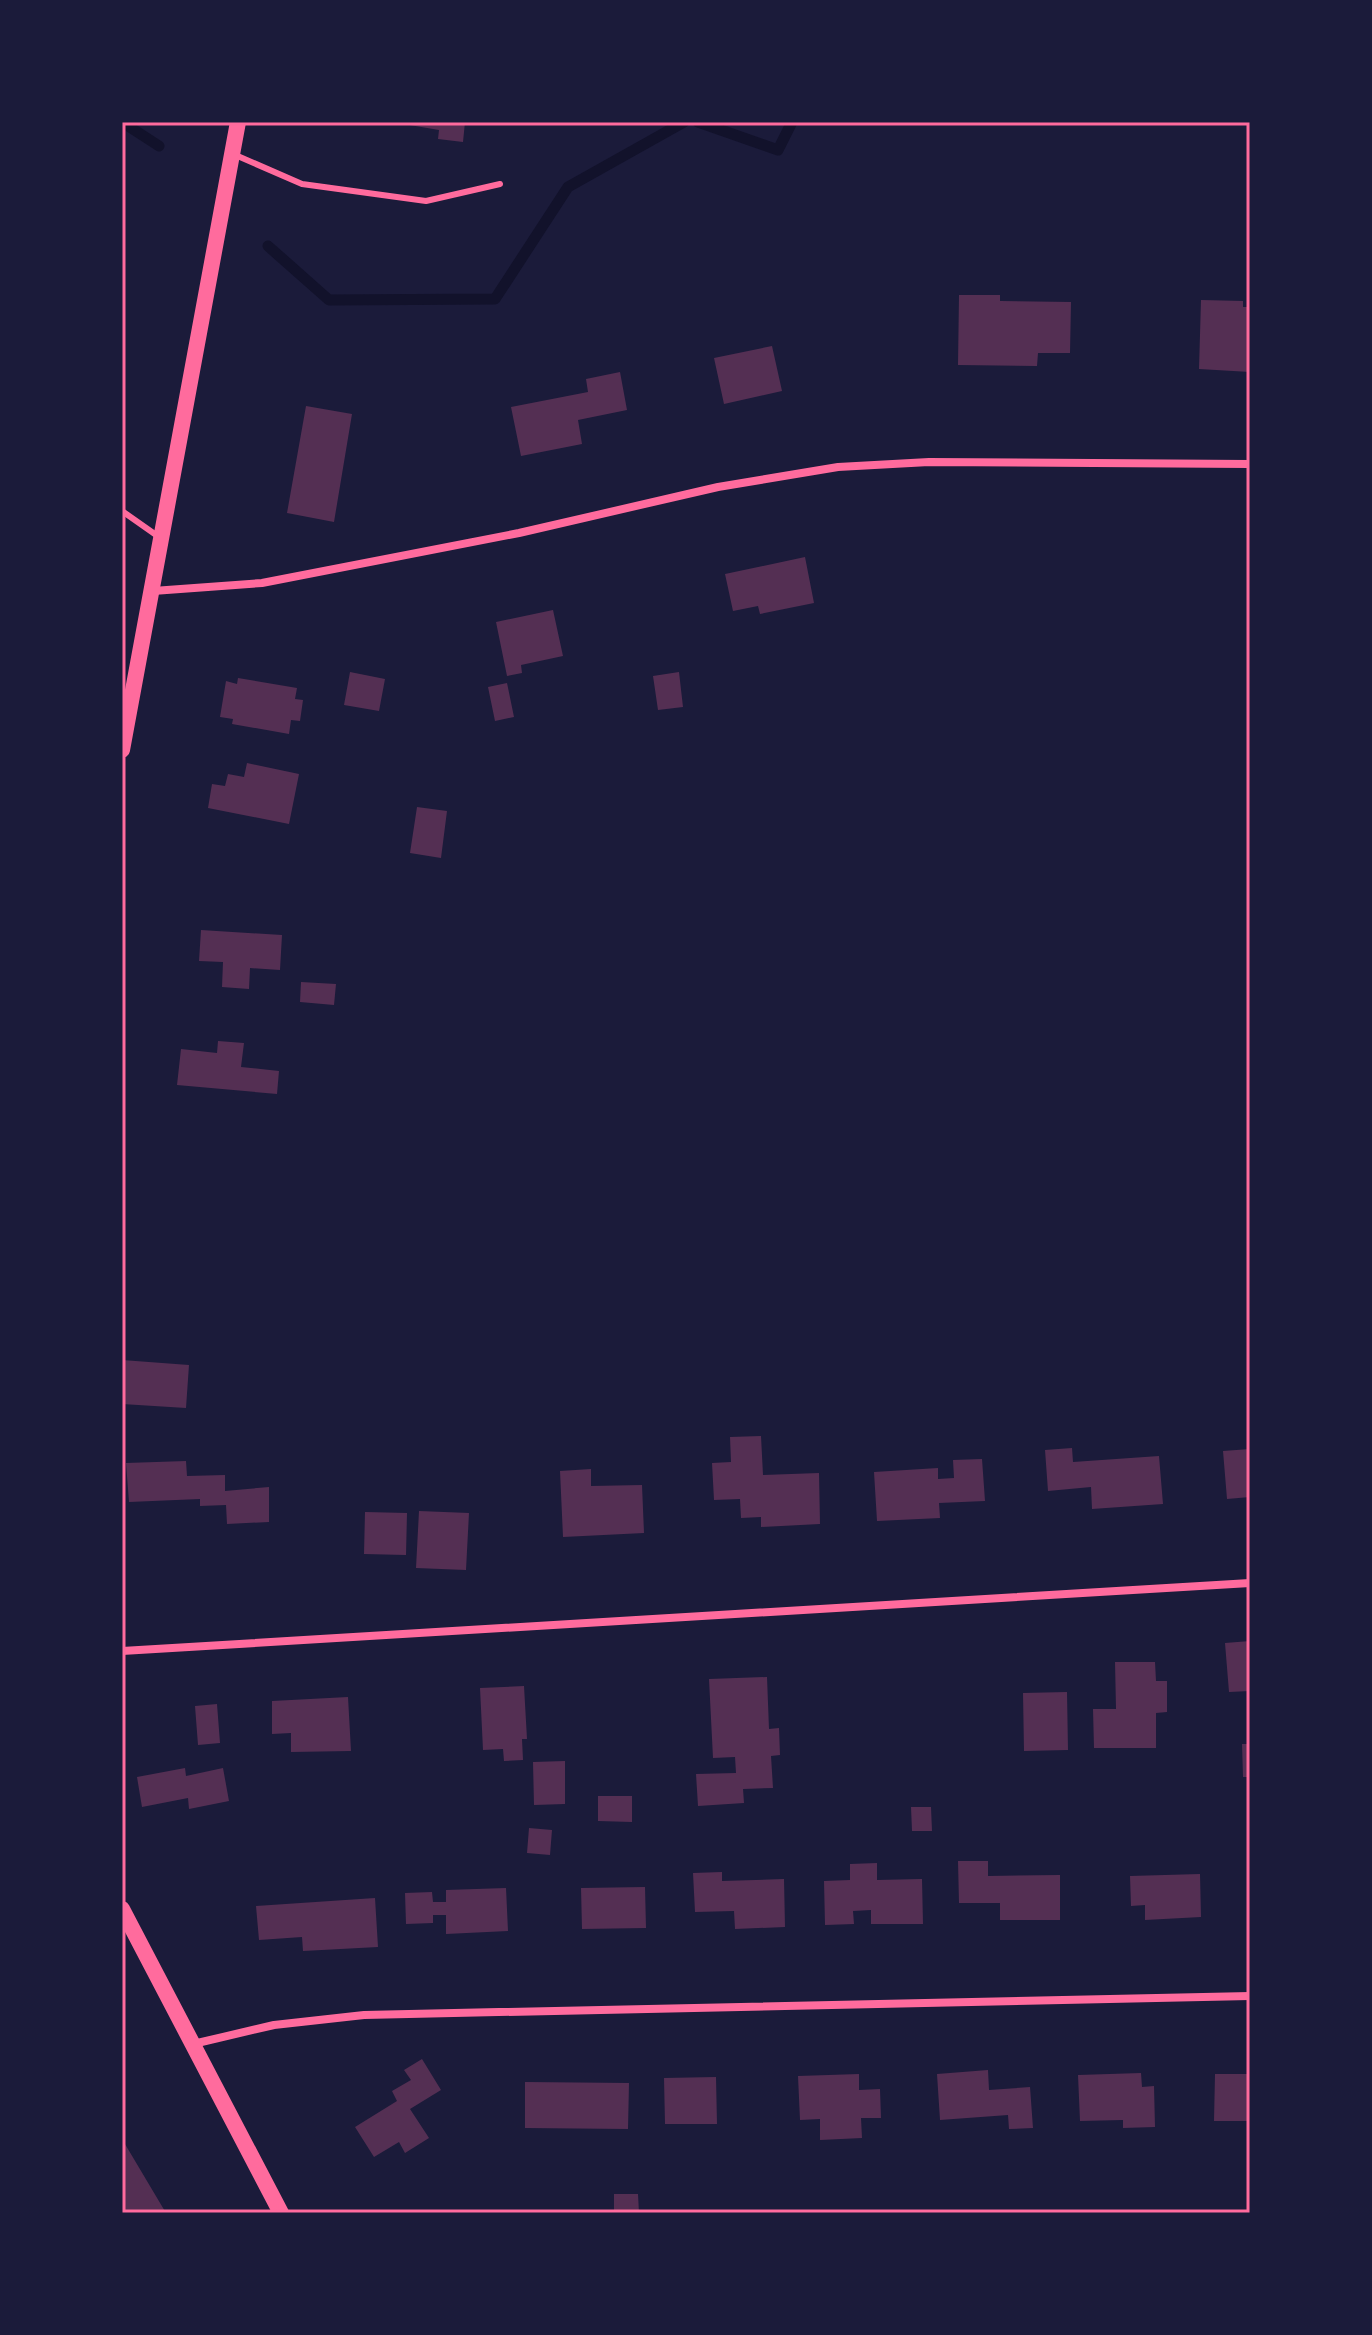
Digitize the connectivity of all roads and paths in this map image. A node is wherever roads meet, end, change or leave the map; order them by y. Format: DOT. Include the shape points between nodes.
graph roads {
  1 [pos="238,122"];
  2 [pos="233,153"];
  3 [pos="500,184"];
  4 [pos="1250,464"];
  5 [pos="122,511"];
  6 [pos="162,539"];
  7 [pos="153,591"];
  8 [pos="122,750"];
  9 [pos="1250,1583"];
  10 [pos="122,1651"];
  11 [pos="122,1909"];
  12 [pos="1250,1996"];
  13 [pos="193,2044"];
  14 [pos="281,2213"];
  1 -- 2 [label="main road"];
  2 -- 3 [label="lane" via="302,184 426,201"];
  2 -- 6 [label="main road"];
  4 -- 7 [label="street" via="929,462 838,467 718,487 519,533 262,583"];
  5 -- 6 [label="lane"];
  6 -- 7 [label="main road"];
  7 -- 8 [label="main road"];
  9 -- 10 [label="street"];
  11 -- 13 [label="main road"];
  12 -- 13 [label="street" via="364,2015 274,2025"];
  13 -- 14 [label="main road"];
}
